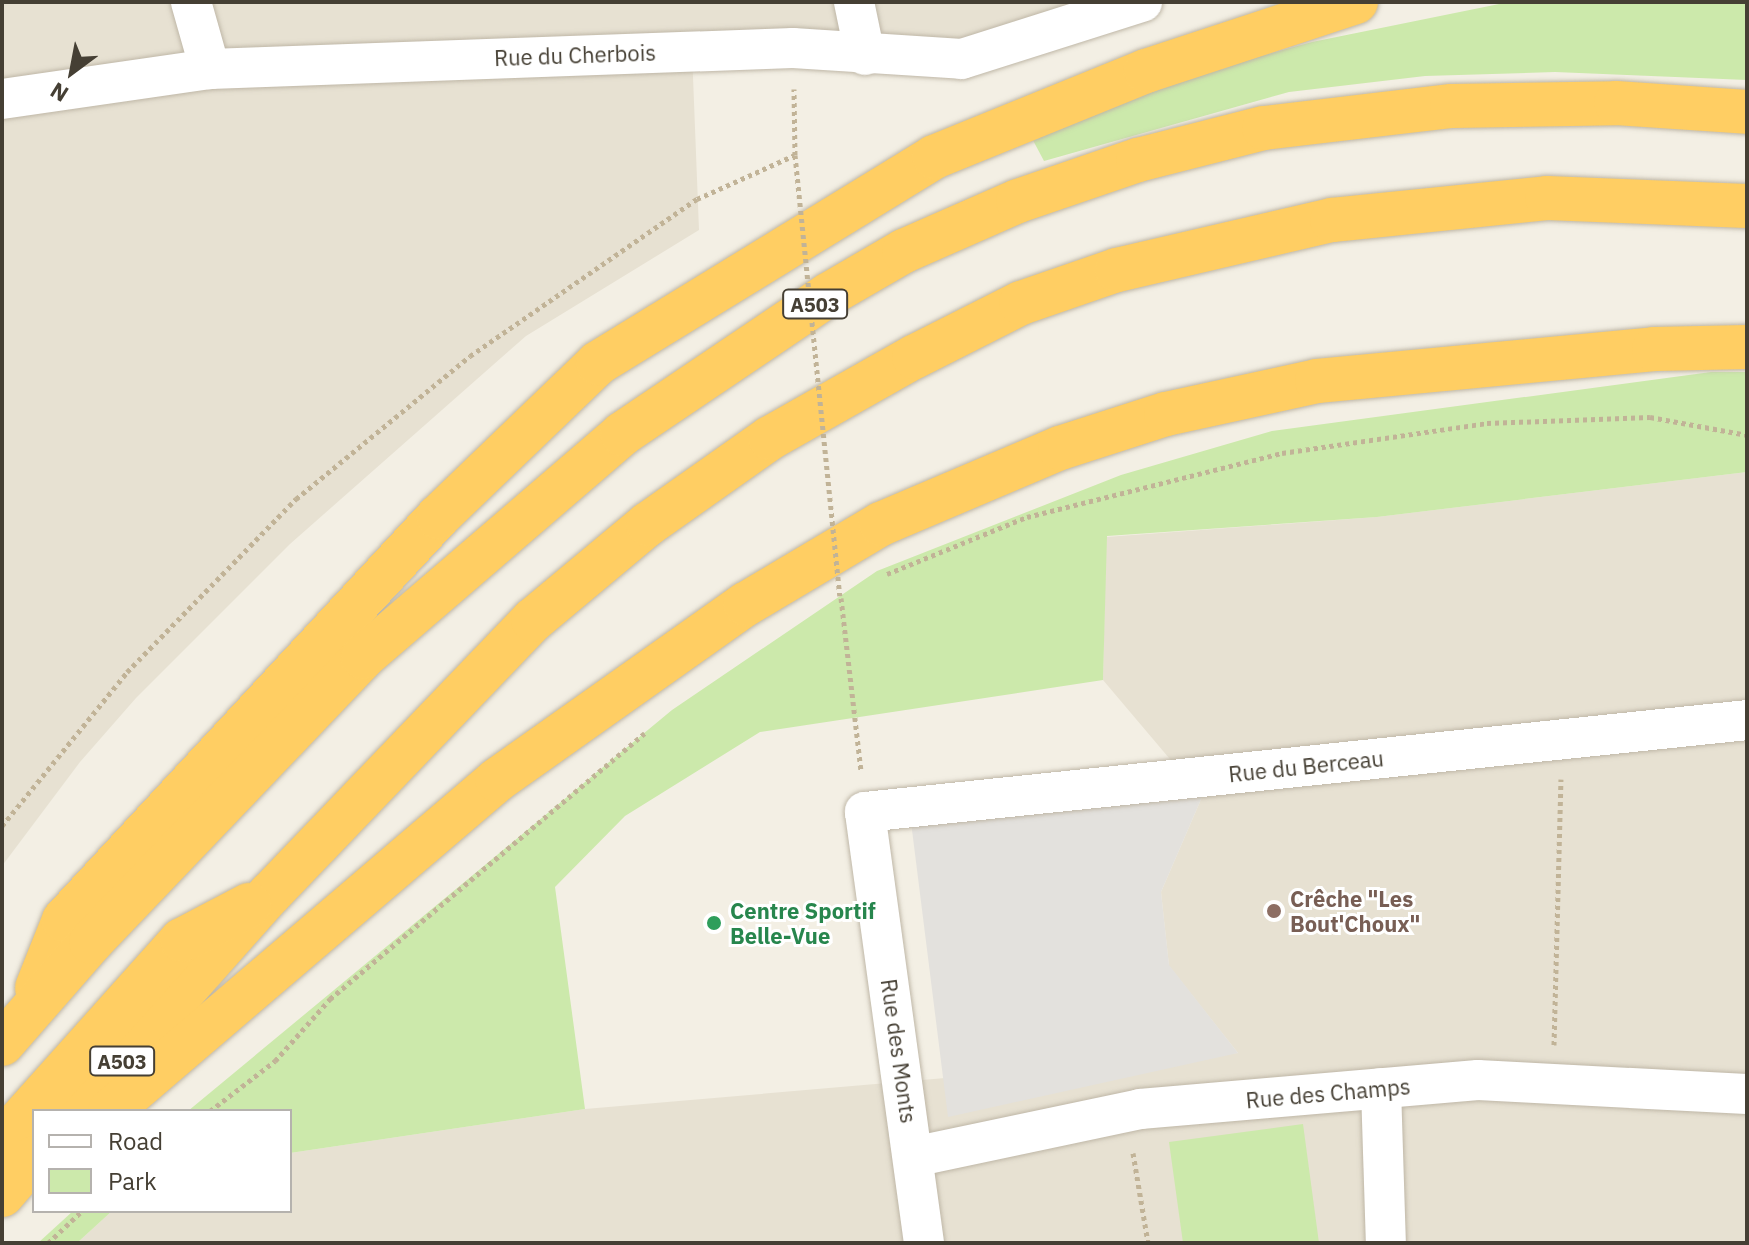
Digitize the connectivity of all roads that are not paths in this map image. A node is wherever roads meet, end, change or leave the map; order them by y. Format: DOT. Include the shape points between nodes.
graph roads {
  1 [pos="191,2"];
  2 [pos="854,2"];
  3 [pos="1142,2"];
  4 [pos="1356,2"];
  5 [pos="865,55"];
  6 [pos="210,69"];
  7 [pos="2,99"];
  8 [pos="1747,112"];
  9 [pos="1747,206"];
  10 [pos="1747,347"];
  11 [pos="1747,720"];
  12 [pos="865,812"];
  13 [pos="270,894"];
  14 [pos="14,1030"];
  15 [pos="1381,1088"];
  16 [pos="1747,1094"];
  17 [pos="60,1109"];
  18 [pos="79,1109"];
  19 [pos="112,1109"];
  20 [pos="32,1147"];
  21 [pos="913,1157"];
  22 [pos="20,1164"];
  23 [pos="924,1243"];
  24 [pos="1386,1243"];
  1 -- 6 [label="street"];
  2 -- 5 [label="street"];
  3 -- 5 [label="street, Rue du Cherbois" via="962,59"];
  4 -- 14 [label="highway" via="1146,71 934,157 598,363 438,517 64,920"];
  5 -- 6 [label="street, Rue du Cherbois" via="793,48"];
  6 -- 7 [label="street, Rue du Cherbois"];
  8 -- 14 [label="highway, A503" via="1616,103 1452,106 1264,128 1138,160 1033,196 904,251 828,295 622,434 363,657"];
  9 -- 13 [label="highway, A503" via="1547,198 1429,206 1232,240 1117,270 1021,303 770,438 648,524 533,620"];
  10 -- 19 [label="highway" via="1654,349 1317,381 1166,414 1060,448 881,524 746,604 497,780"];
  11 -- 12 [label="street, Rue du Berceau"];
  12 -- 21 [label="street, Rue des Monts"];
  13 -- 17 [label="highway" via="182,940"];
  13 -- 18 [label="highway, A503"];
  15 -- 16 [label="street, Rue des Champs" via="1478,1080"];
  15 -- 21 [label="street, Rue des Champs" via="1126,1112"];
  15 -- 24 [label="street"];
  20 -- 22 [label="highway"];
  21 -- 23 [label="street, Rue des Monts"];
}
